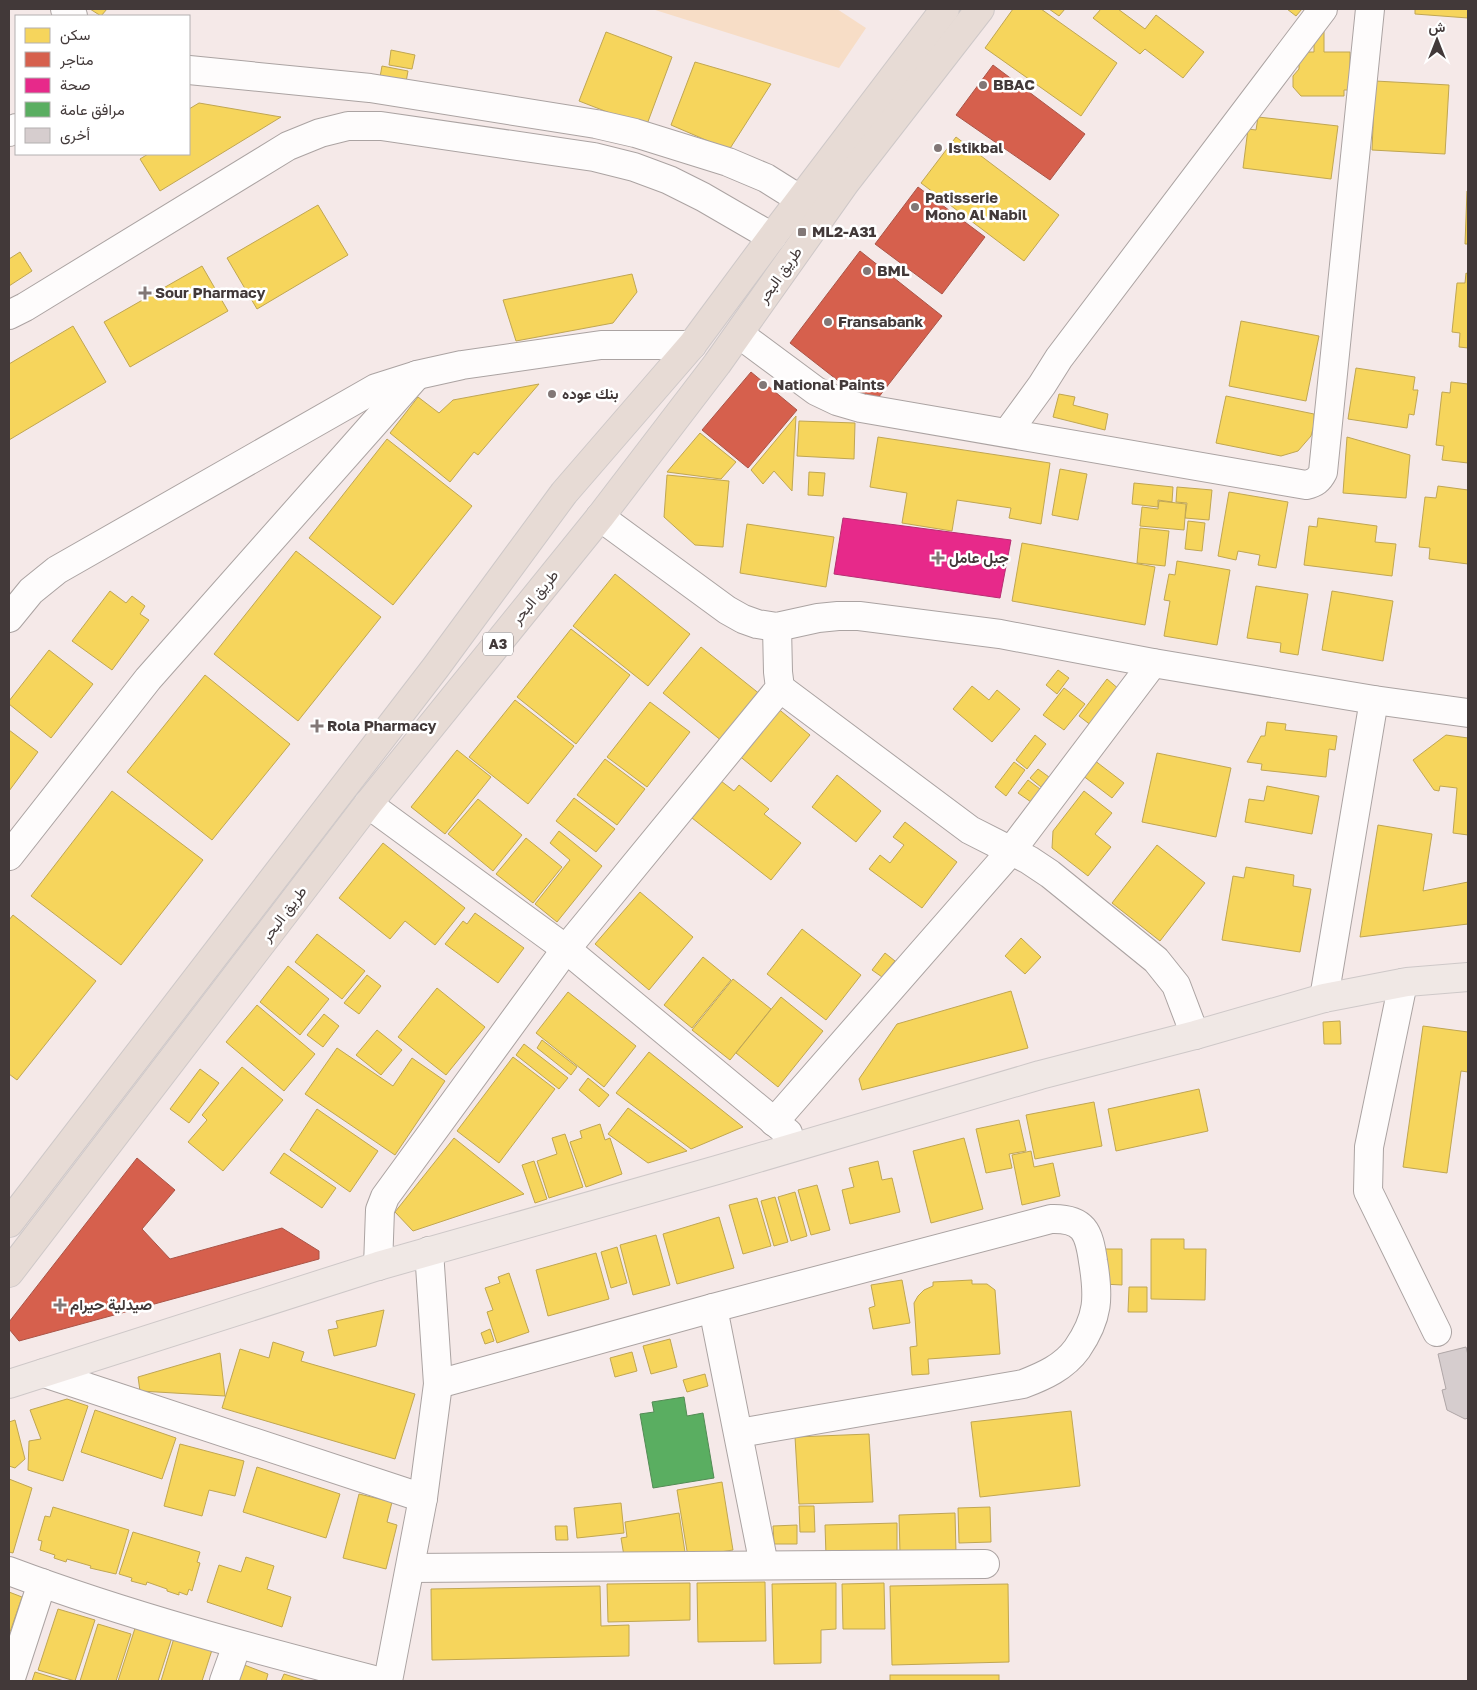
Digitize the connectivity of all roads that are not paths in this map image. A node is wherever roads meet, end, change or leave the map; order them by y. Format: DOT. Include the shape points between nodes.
graph roads {
  1 [pos="944,9"];
  2 [pos="980,9"];
  3 [pos="1323,9"];
  4 [pos="1370,9"];
  5 [pos="190,70"];
  6 [pos="801,200"];
  7 [pos="772,237"];
  8 [pos="9,315"];
  9 [pos="738,334"];
  10 [pos="692,345"];
  11 [pos="417,375"];
  12 [pos="1007,433"];
  13 [pos="600,517"];
  14 [pos="9,618"];
  15 [pos="777,627"];
  16 [pos="1153,663"];
  17 [pos="780,688"];
  18 [pos="1374,700"];
  19 [pos="1468,713"];
  20 [pos="368,804"];
  21 [pos="1011,851"];
  22 [pos="9,856"];
  23 [pos="566,949"];
  24 [pos="1468,977"];
  25 [pos="1403,983"];
  26 [pos="1324,998"];
  27 [pos="1195,1035"];
  28 [pos="774,1122"];
  29 [pos="803,1145"];
  30 [pos="9,1223"];
  31 [pos="429,1251"];
  32 [pos="378,1266"];
  33 [pos="9,1273"];
  34 [pos="713,1308"];
  35 [pos="1436,1332"];
  36 [pos="44,1372"];
  37 [pos="9,1384"];
  38 [pos="438,1384"];
  39 [pos="738,1433"];
  40 [pos="423,1498"];
  41 [pos="985,1564"];
  42 [pos="764,1565"];
  43 [pos="411,1568"];
  44 [pos="9,1571"];
  45 [pos="42,1583"];
  46 [pos="237,1645"];
  47 [pos="10,1681"];
  48 [pos="224,1681"];
  49 [pos="378,1681"];
  50 [pos="388,1681"];
  1 -- 6 [label="highway, طريق البحر / A3"];
  2 -- 9 [label="highway, طريق البحر / A3" via="845,183"];
  3 -- 12 [label="street" via="1059,358"];
  4 -- 12 [label="street" via="1323,472 1319,479 1306,485"];
  5 -- 6 [label="street" via="370,88 596,124 728,162 766,178"];
  6 -- 7 [label="highway, طريق البحر / A3"];
  7 -- 8 [label="street" via="703,197 634,167 594,157 381,126 348,126 288,146"];
  7 -- 10 [label="highway, طريق البحر / A3"];
  9 -- 12 [label="street" via="816,391 836,401"];
  9 -- 13 [label="highway, طريق البحر / A3"];
  10 -- 11 [label="street" via="601,345 462,364"];
  10 -- 30 [label="highway, طريق البحر / A3" via="564,493 436,667"];
  11 -- 14 [label="street" via="376,388 90,550 31,591"];
  11 -- 22 [label="street" via="148,679"];
  13 -- 15 [label="street" via="727,610 757,624"];
  13 -- 20 [label="highway, طريق البحر / A3"];
  15 -- 16 [label="street" via="818,618 859,616 1000,634"];
  15 -- 17 [label="street"];
  16 -- 18 [label="street"];
  16 -- 21 [label="street"];
  17 -- 21 [label="street" via="951,817"];
  17 -- 23 [label="street"];
  18 -- 19 [label="street"];
  18 -- 26 [label="street"];
  20 -- 23 [label="street"];
  20 -- 33 [label="highway, طريق البحر / A3"];
  21 -- 27 [label="street" via="1050,874 1156,960 1176,985"];
  21 -- 28 [label="street"];
  23 -- 28 [label="street"];
  23 -- 32 [label="street" via="385,1197 380,1210"];
  24 -- 25 [label="main road"];
  25 -- 26 [label="main road"];
  25 -- 35 [label="street" via="1369,1147 1368,1191"];
  26 -- 27 [label="main road"];
  27 -- 29 [label="main road" via="1040,1075"];
  28 -- 29 [label="street"];
  29 -- 31 [label="main road"];
  31 -- 32 [label="main road"];
  31 -- 38 [label="street"];
  32 -- 36 [label="main road"];
  34 -- 38 [label="street"];
  34 -- 39 [label="street"];
  34 -- 39 [label="street" via="1051,1219 1063,1218 1080,1224 1088,1234 1098,1298 1094,1317 1077,1350 1062,1365 1043,1376 1023,1384"];
  36 -- 37 [label="main road"];
  36 -- 40 [label="street"];
  38 -- 40 [label="street"];
  39 -- 42 [label="street"];
  40 -- 43 [label="street"];
  41 -- 42 [label="street"];
  42 -- 43 [label="street"];
  43 -- 50 [label="street"];
  44 -- 45 [label="street"];
  45 -- 46 [label="street"];
  45 -- 47 [label="street"];
  46 -- 48 [label="street"];
  46 -- 49 [label="street"];
}
